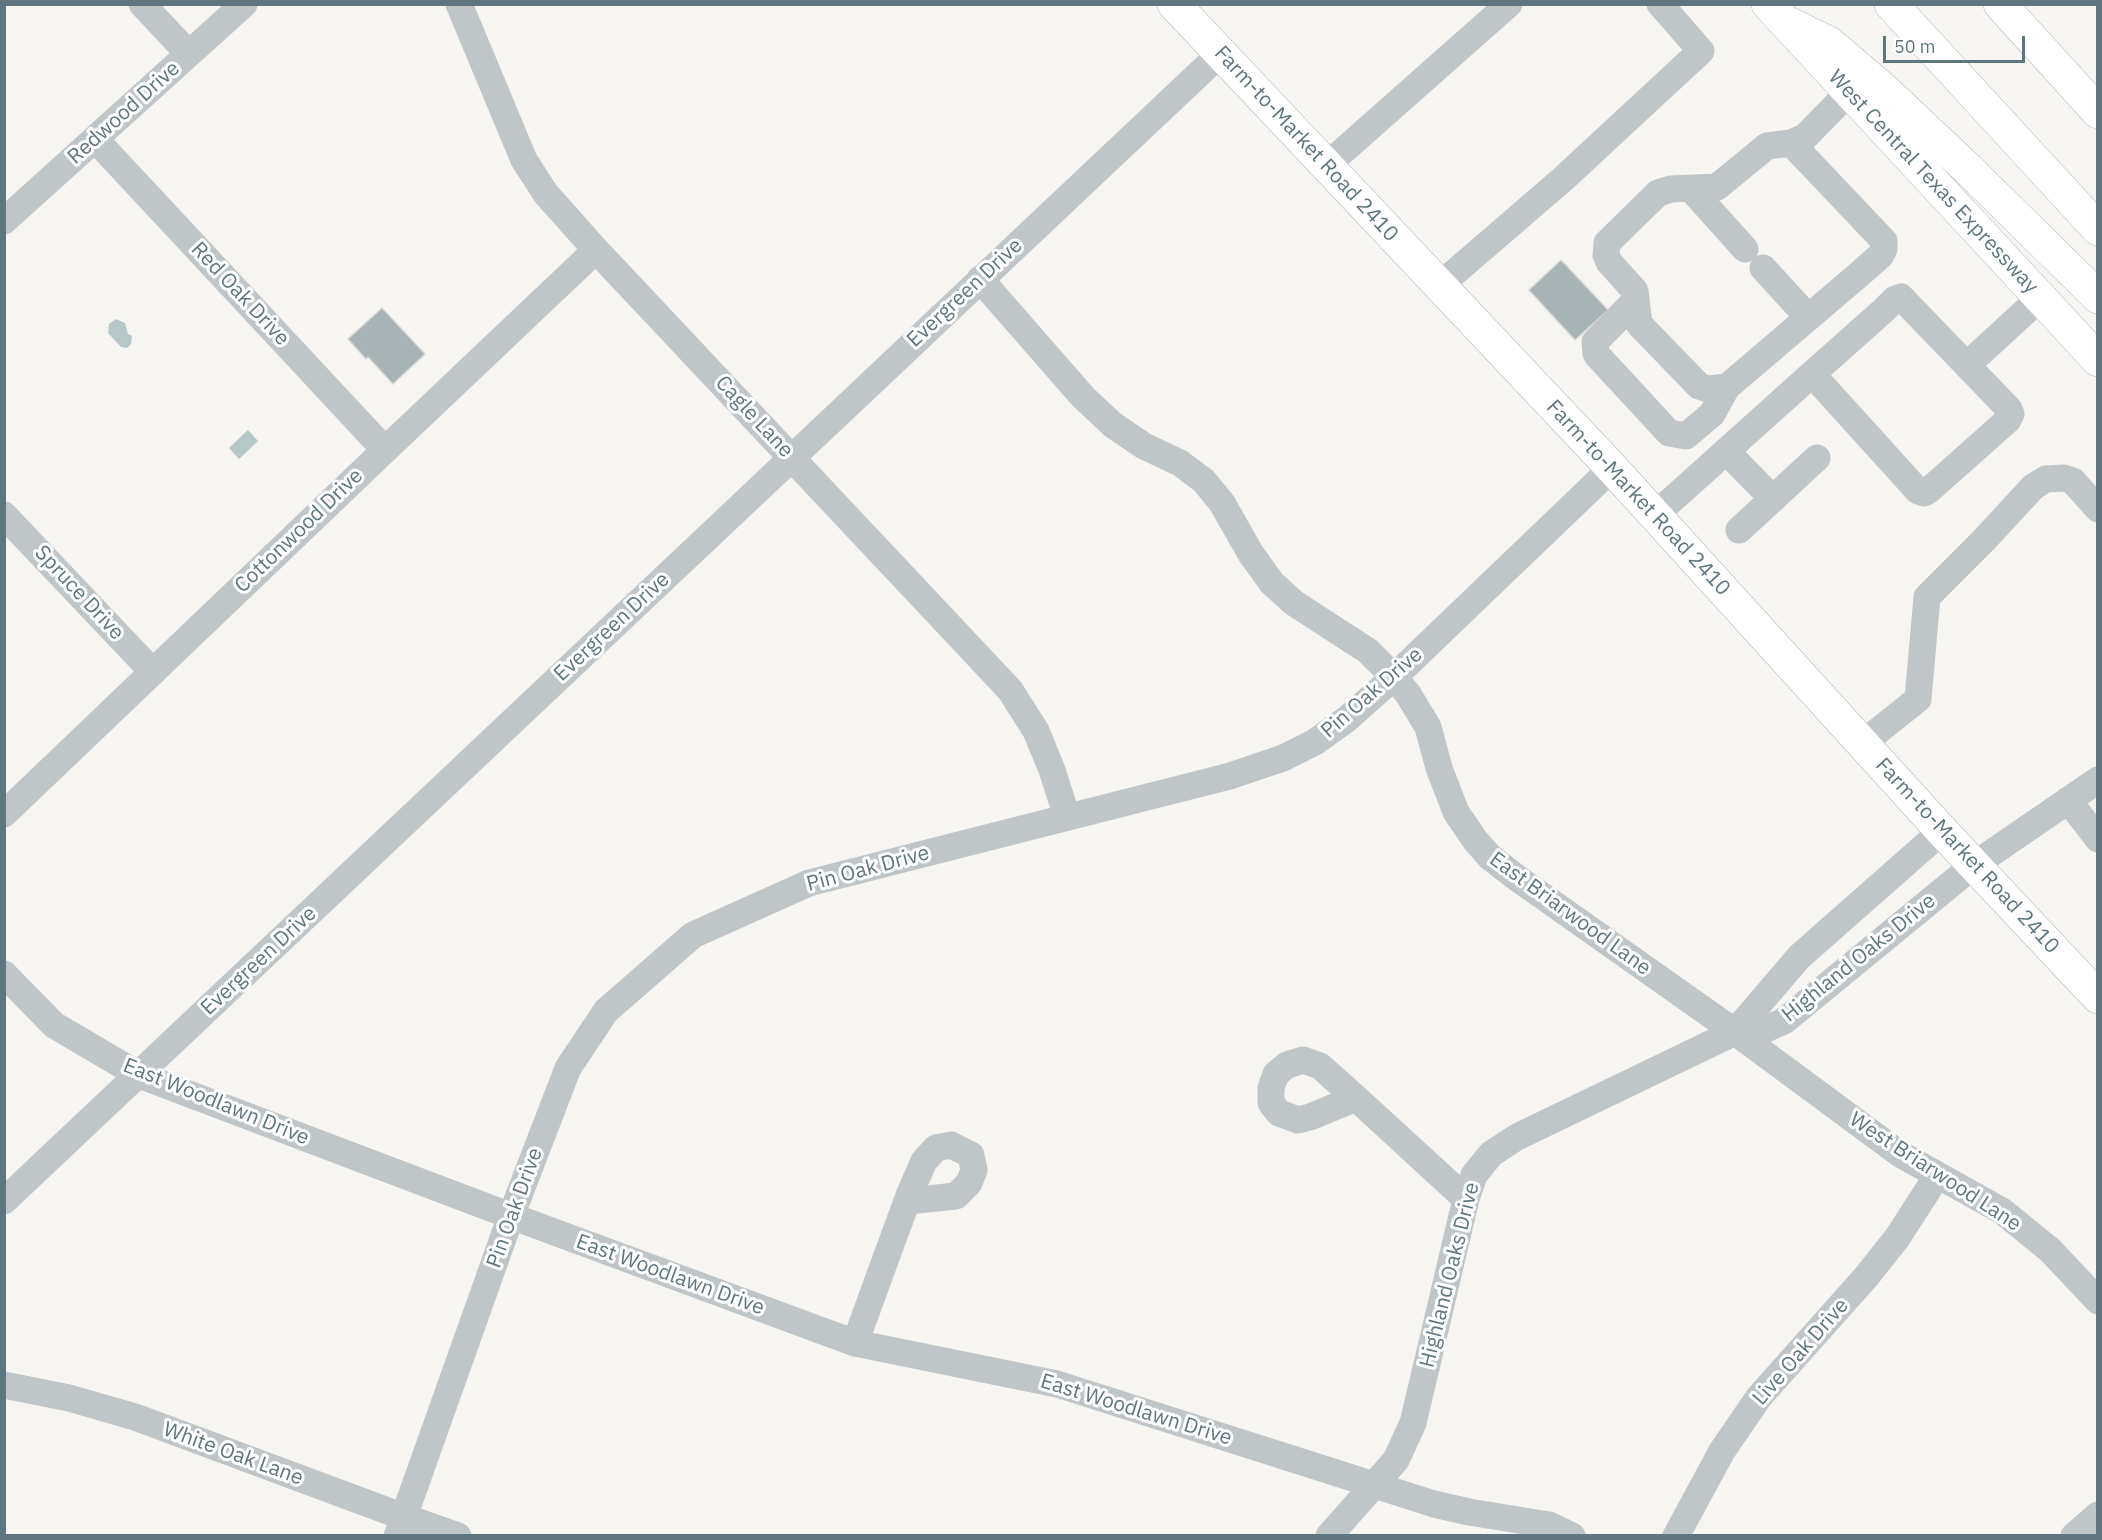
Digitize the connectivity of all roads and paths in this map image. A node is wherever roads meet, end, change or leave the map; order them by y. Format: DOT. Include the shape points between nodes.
graph roads {
  1 [pos="142,4"];
  2 [pos="244,4"];
  3 [pos="459,4"];
  4 [pos="1173,4"];
  5 [pos="1509,4"];
  6 [pos="1660,4"];
  7 [pos="1891,4"];
  8 [pos="2000,4"];
  9 [pos="1776,13"];
  10 [pos="189,54"];
  11 [pos="1220,54"];
  12 [pos="1849,92"];
  13 [pos="2097,112"];
  14 [pos="95,139"];
  15 [pos="1791,142"];
  16 [pos="1326,166"];
  17 [pos="1690,189"];
  18 [pos="4,221"];
  19 [pos="2097,229"];
  20 [pos="596,250"];
  21 [pos="1856,277"];
  22 [pos="980,279"];
  23 [pos="1440,285"];
  24 [pos="2097,297"];
  25 [pos="2040,298"];
  26 [pos="1636,300"];
  27 [pos="1884,310"];
  28 [pos="1808,317"];
  29 [pos="2097,360"];
  30 [pos="1967,365"];
  31 [pos="1812,374"];
  32 [pos="1727,387"];
  33 [pos="384,450"];
  34 [pos="1726,451"];
  35 [pos="792,457"];
  36 [pos="1817,458"];
  37 [pos="1612,468"];
  38 [pos="1773,499"];
  39 [pos="2097,509"];
  40 [pos="4,515"];
  41 [pos="1655,515"];
  42 [pos="1739,530"];
  43 [pos="153,672"];
  44 [pos="1394,677"];
  45 [pos="1863,743"];
  46 [pos="2097,780"];
  47 [pos="2068,800"];
  48 [pos="4,814"];
  49 [pos="1066,817"];
  50 [pos="1942,831"];
  51 [pos="2097,839"];
  52 [pos="1974,865"];
  53 [pos="4,974"];
  54 [pos="2097,997"];
  55 [pos="1735,1032"];
  56 [pos="139,1075"];
  57 [pos="1356,1098"];
  58 [pos="1937,1176"];
  59 [pos="1466,1199"];
  60 [pos="908,1200"];
  61 [pos="4,1201"];
  62 [pos="511,1216"];
  63 [pos="2097,1301"];
  64 [pos="855,1343"];
  65 [pos="4,1385"];
  66 [pos="1376,1484"];
  67 [pos="2097,1515"];
  68 [pos="400,1526"];
  69 [pos="458,1536"];
  70 [pos="1329,1536"];
  71 [pos="1572,1536"];
  72 [pos="1676,1536"];
  73 [pos="2074,1536"];
  1 -- 10 [label="street"];
  2 -- 10 [label="street, Redwood Drive"];
  3 -- 20 [label="street, Cagle Lane" via="524,160 546,194"];
  4 -- 11 [label="main road, Farm-to-Market Road 2410"];
  5 -- 16 [label="street"];
  6 -- 23 [label="street" via="1701,51 1563,179"];
  7 -- 19 [label="main road"];
  8 -- 13 [label="main road"];
  9 -- 12 [label="main road, West Central Texas Expressway"];
  9 -- 24 [label="main road" via="1829,43 1883,89"];
  10 -- 14 [label="street, Redwood Drive"];
  11 -- 16 [label="main road, Farm-to-Market Road 2410"];
  11 -- 22 [label="street, Evergreen Drive"];
  12 -- 15 [label="street" via="1804,137"];
  12 -- 25 [label="main road, West Central Texas Expressway"];
  14 -- 18 [label="street, Redwood Drive"];
  14 -- 33 [label="street, Red Oak Drive"];
  15 -- 17 [label="street" via="1762,149 1717,187"];
  15 -- 21 [label="street" via="1884,241 1881,255"];
  16 -- 23 [label="main road, Farm-to-Market Road 2410"];
  17 -- 26 [label="street" via="1658,193 1607,243 1609,262 1632,286"];
  17 -- 28 [label="street"];
  20 -- 33 [label="street, Cottonwood Drive"];
  20 -- 35 [label="street, Cagle Lane"];
  21 -- 27 [label="street"];
  21 -- 28 [label="street"];
  22 -- 35 [label="street, Evergreen Drive"];
  22 -- 44 [label="street, East Briarwood Lane" via="1083,397 1113,425 1204,482 1222,503 1272,583 1294,603 1368,651"];
  23 -- 37 [label="main road, Farm-to-Market Road 2410"];
  25 -- 29 [label="main road, West Central Texas Expressway"];
  25 -- 30 [label="street"];
  26 -- 32 [label="street" via="1639,324 1699,386"];
  26 -- 32 [label="street" via="1595,342 1596,354 1669,433 1686,436 1712,414"];
  27 -- 30 [label="street" via="1895,299 1906,300"];
  27 -- 31 [label="street"];
  28 -- 32 [label="street"];
  30 -- 31 [label="street" via="2011,414 1924,493"];
  31 -- 34 [label="street"];
  33 -- 43 [label="street, Cottonwood Drive"];
  34 -- 38 [label="street"];
  34 -- 41 [label="street"];
  35 -- 49 [label="street, Cagle Lane" via="1010,690 1036,731"];
  35 -- 56 [label="street, Evergreen Drive"];
  36 -- 38 [label="street"];
  37 -- 41 [label="main road, Farm-to-Market Road 2410"];
  37 -- 44 [label="street, Pin Oak Drive"];
  38 -- 42 [label="street"];
  39 -- 45 [label="street" via="2073,481 2046,479 2032,487 1927,597 1918,699"];
  40 -- 43 [label="street, Spruce Drive"];
  41 -- 45 [label="main road, Farm-to-Market Road 2410"];
  43 -- 48 [label="street, Cottonwood Drive"];
  44 -- 49 [label="street, Pin Oak Drive" via="1347,719 1283,758 1230,776"];
  44 -- 55 [label="street, East Briarwood Lane" via="1428,727 1456,812 1490,857"];
  45 -- 50 [label="main road, Farm-to-Market Road 2410"];
  46 -- 47 [label="street, Highland Oaks Drive"];
  47 -- 51 [label="street"];
  47 -- 52 [label="street, Highland Oaks Drive"];
  49 -- 62 [label="street, Pin Oak Drive" via="809,883 693,935 606,1011 568,1068"];
  50 -- 52 [label="main road, Farm-to-Market Road 2410"];
  50 -- 55 [label="street, Highland Oaks Drive" via="1799,957"];
  52 -- 54 [label="main road, Farm-to-Market Road 2410"];
  52 -- 55 [label="street, Highland Oaks Drive" via="1784,1021 1764,1030"];
  53 -- 56 [label="street, East Woodlawn Drive" via="54,1025"];
  55 -- 58 [label="street, West Briarwood Lane" via="1900,1154"];
  55 -- 59 [label="street, Highland Oaks Drive" via="1517,1137 1491,1154 1474,1175"];
  56 -- 61 [label="street, Evergreen Drive"];
  56 -- 62 [label="street, East Woodlawn Drive"];
  57 -- 59 [label="street"];
  58 -- 63 [label="street, West Briarwood Lane" via="2002,1211 2050,1250"];
  58 -- 72 [label="street, Live Oak Drive" via="1866,1277 1759,1397 1722,1451"];
  59 -- 66 [label="street, Highland Oaks Drive" via="1413,1423 1396,1460"];
  60 -- 64 [label="street"];
  62 -- 64 [label="street, East Woodlawn Drive"];
  62 -- 68 [label="street, Pin Oak Drive"];
  64 -- 66 [label="street, East Woodlawn Drive" via="1057,1384"];
  65 -- 68 [label="street, White Oak Lane" via="135,1417"];
  66 -- 70 [label="street, Highland Oaks Drive"];
  66 -- 71 [label="street, East Woodlawn Drive" via="1434,1504 1549,1525"];
  67 -- 73 [label="street"];
  68 -- 69 [label="street, White Oak Lane"];
}
